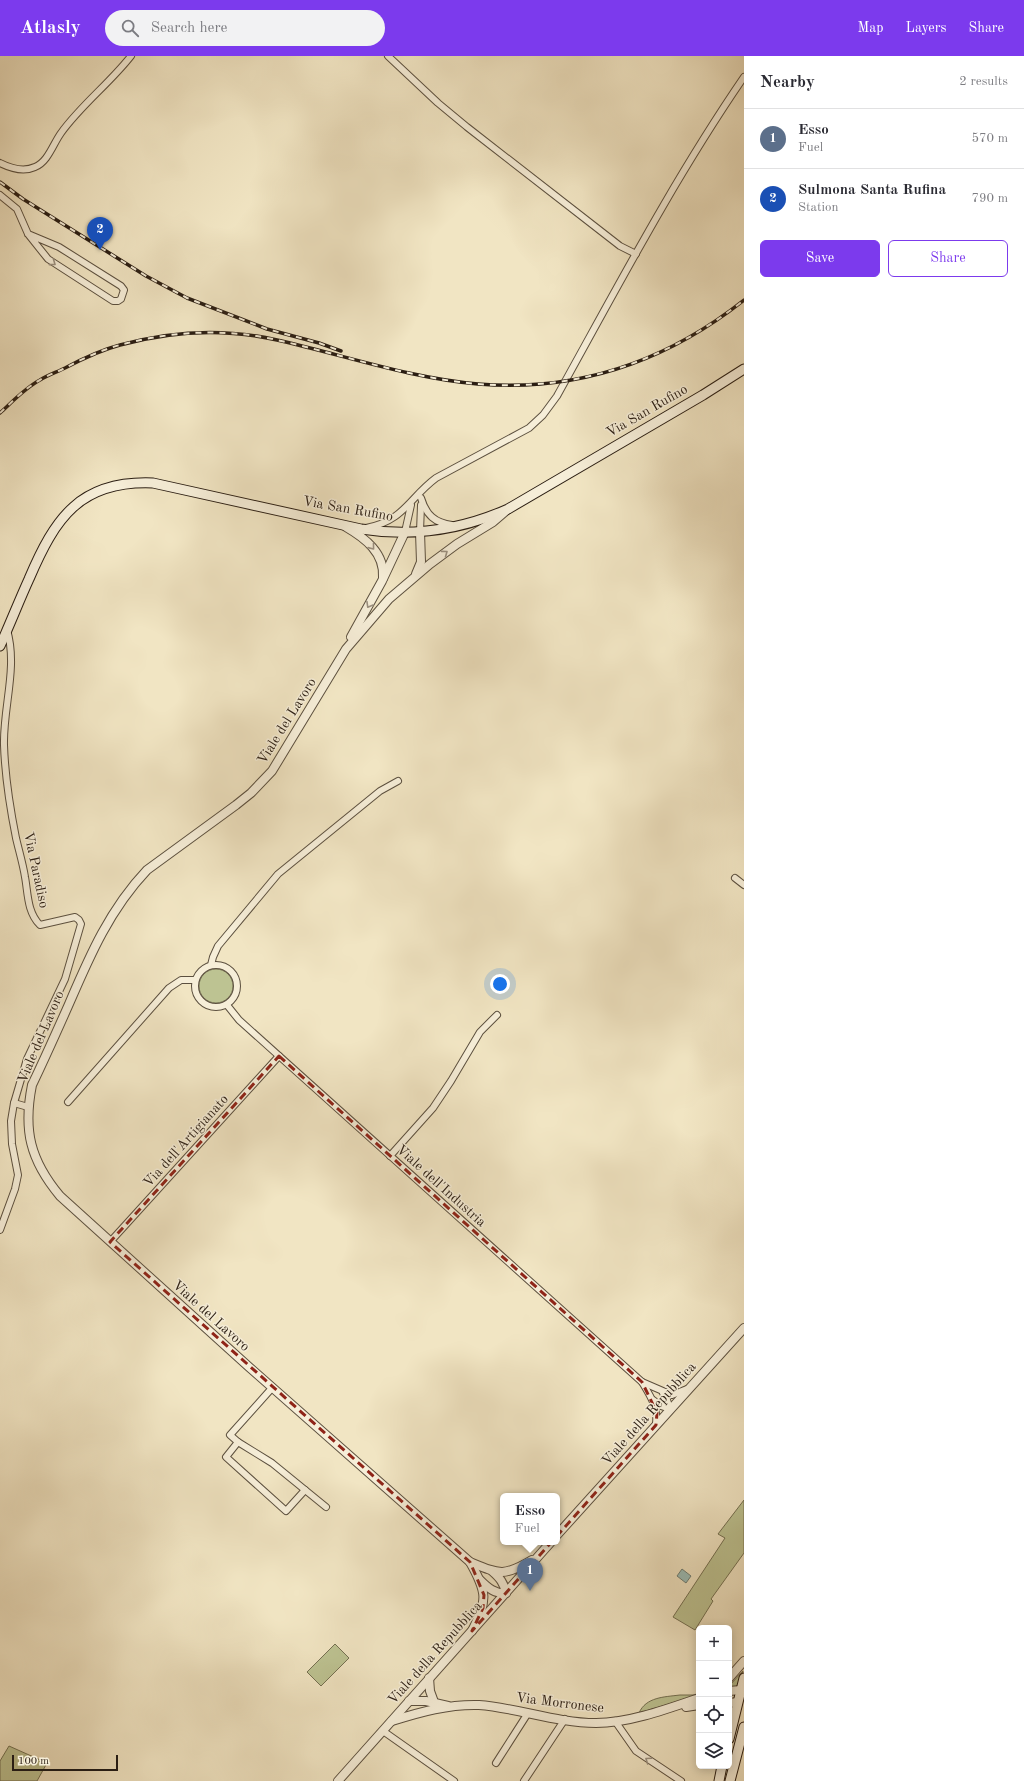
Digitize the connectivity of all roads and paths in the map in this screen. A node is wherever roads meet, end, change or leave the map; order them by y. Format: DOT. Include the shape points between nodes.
graph roads {
  1 [pos="131,56"];
  2 [pos="388,56"];
  3 [pos="744,77"];
  4 [pos="0,163"];
  5 [pos="0,195"];
  6 [pos="28,234"];
  7 [pos="636,254"];
  8 [pos="744,369"];
  9 [pos="424,488"];
  10 [pos="421,498"];
  11 [pos="414,499"];
  12 [pos="508,510"];
  13 [pos="342,525"];
  14 [pos="460,526"];
  15 [pos="361,529"];
  16 [pos="405,532"];
  17 [pos="420,532"];
  18 [pos="415,577"];
  19 [pos="382,581"];
  20 [pos="7,630"];
  21 [pos="0,646"];
  22 [pos="346,649"];
  23 [pos="398,781"];
  24 [pos="735,878"];
  25 [pos="744,885"];
  26 [pos="211,965"];
  27 [pos="195,980"];
  28 [pos="227,1005"];
  29 [pos="497,1015"];
  30 [pos="279,1056"];
  31 [pos="68,1102"];
  32 [pos="14,1103"];
  33 [pos="28,1107"];
  34 [pos="390,1156"];
  35 [pos="0,1230"];
  36 [pos="110,1242"];
  37 [pos="744,1328"];
  38 [pos="642,1382"];
  39 [pos="272,1388"];
  40 [pos="689,1389"];
  41 [pos="663,1392"];
  42 [pos="652,1398"];
  43 [pos="670,1409"];
  44 [pos="656,1425"];
  45 [pos="238,1442"];
  46 [pos="305,1490"];
  47 [pos="326,1507"];
  48 [pos="560,1533"];
  49 [pos="548,1545"];
  50 [pos="540,1555"];
  51 [pos="470,1562"];
  52 [pos="492,1571"];
  53 [pos="480,1580"];
  54 [pos="506,1593"];
  55 [pos="472,1631"];
  56 [pos="744,1661"];
  57 [pos="732,1675"];
  58 [pos="429,1678"];
  59 [pos="744,1678"];
  60 [pos="742,1690"];
  61 [pos="732,1692"];
  62 [pos="409,1701"];
  63 [pos="434,1702"];
  64 [pos="696,1702"];
  65 [pos="737,1703"];
  66 [pos="450,1706"];
  67 [pos="426,1711"];
  68 [pos="528,1713"];
  69 [pos="565,1719"];
  70 [pos="392,1721"];
  71 [pos="615,1721"];
  72 [pos="744,1727"];
  73 [pos="383,1731"];
  74 [pos="730,1733"];
  75 [pos="742,1739"];
  76 [pos="496,1763"];
  77 [pos="721,1769"];
  78 [pos="338,1781"];
  79 [pos="454,1781"];
  80 [pos="524,1781"];
  81 [pos="681,1781"];
  82 [pos="719,1781"];
  83 [pos="730,1781"];
  1 -- 4 [label="street" via="69,122 45,159 36,167 23,169"];
  2 -- 7 [label="street" via="467,127 620,246"];
  3 -- 7 [label="street" via="696,149"];
  5 -- 6 [label="street" via="17,209"];
  6 -- 6 [label="street, one-way" via="42,254 56,266 113,301 121,299 124,290 121,286 59,246"];
  7 -- 9 [label="street" via="557,396 543,415 529,428 436,478"];
  8 -- 12 [label="main road, Via San Rufino"];
  9 -- 10 [label="street"];
  9 -- 11 [label="street"];
  10 -- 14 [label="street" via="431,518 444,524"];
  10 -- 17 [label="street"];
  11 -- 15 [label="street" via="392,520"];
  11 -- 16 [label="street" via="409,509"];
  12 -- 14 [label="main road, Via San Rufino"];
  18 -- 12 [label="street, Viale del Lavoro, one-way" via="457,544 494,522"];
  13 -- 15 [label="main road, Via San Rufino"];
  13 -- 19 [label="street, one-way" via="372,546 382,567"];
  13 -- 20 [label="main road, Via San Rufino" via="153,483 121,484 103,489 77,504 57,524 41,552"];
  14 -- 17 [label="main road, Via San Rufino"];
  15 -- 16 [label="main road, Via San Rufino"];
  16 -- 17 [label="main road, Via San Rufino"];
  16 -- 19 [label="street, Viale del Lavoro"];
  17 -- 18 [label="street" via="421,562"];
  18 -- 22 [label="street, Viale del Lavoro" via="380,609"];
  19 -- 22 [label="street, Viale del Lavoro, one-way"];
  20 -- 21 [label="main road, Via San Rufino"];
  20 -- 32 [label="street, Via Paradiso" via="12,655 5,714 5,771 28,900 31,911 40,925 75,917 81,924 65,979 26,1059"];
  22 -- 33 [label="street, Viale del Lavoro" via="272,771 236,805 147,870 120,902 94,947 32,1085"];
  23 -- 26 [label="street" via="380,791 278,874 218,946"];
  24 -- 25 [label="street"];
  26 -- 27 [label="street" via="200,972"];
  26 -- 28 [label="street" via="226,967 236,978 236,993"];
  27 -- 28 [label="street" via="195,990 203,1003 212,1007"];
  27 -- 31 [label="street" via="181,980 169,988"];
  28 -- 30 [label="street, Viale dell'Industria" via="239,1020"];
  29 -- 34 [label="street" via="480,1032 433,1108"];
  30 -- 34 [label="street, Viale dell'Industria"];
  30 -- 36 [label="street, Via dell'Artigianato"];
  32 -- 33 [label="street"];
  32 -- 35 [label="street, Via Paradiso" via="11,1120 12,1144 18,1175"];
  33 -- 36 [label="street, Viale del Lavoro" via="32,1147 39,1167 60,1196"];
  34 -- 38 [label="street, Viale dell'Industria"];
  36 -- 39 [label="street, Viale del Lavoro"];
  37 -- 40 [label="street, Viale della Repubblica"];
  38 -- 41 [label="street, Viale dell'Industria"];
  38 -- 42 [label="street, Viale dell'Industria"];
  39 -- 45 [label="street" via="230,1435"];
  39 -- 51 [label="street, Viale del Lavoro"];
  40 -- 41 [label="street, Viale dell'Industria" via="672,1395"];
  40 -- 43 [label="street, Viale della Repubblica"];
  41 -- 43 [label="street"];
  42 -- 43 [label="street, Viale dell'Industria" via="661,1406"];
  42 -- 44 [label="street, Viale dell'Industria" via="657,1413"];
  43 -- 44 [label="street, Viale della Repubblica"];
  44 -- 48 [label="street, Viale della Repubblica"];
  45 -- 46 [label="street" via="272,1463"];
  45 -- 46 [label="street" via="226,1457 286,1511"];
  46 -- 47 [label="street"];
  49 -- 50 [label="street, Viale della Repubblica"];
  50 -- 52 [label="street" via="517,1569 503,1573"];
  50 -- 54 [label="street, Viale della Repubblica"];
  51 -- 52 [label="street"];
  51 -- 53 [label="street"];
  52 -- 54 [label="street" via="502,1582"];
  53 -- 54 [label="street" via="499,1594"];
  53 -- 55 [label="street" via="484,1595 483,1608"];
  54 -- 55 [label="street, Viale della Repubblica"];
  55 -- 58 [label="street, Viale della Repubblica"];
  56 -- 57 [label="street"];
  58 -- 62 [label="street, Viale della Repubblica"];
  58 -- 63 [label="street"];
  59 -- 60 [label="main road"];
  60 -- 61 [label="street"];
  60 -- 65 [label="main road"];
  62 -- 63 [label="street, Via Morronese"];
  62 -- 67 [label="street" via="415,1709"];
  62 -- 70 [label="street, Viale della Repubblica"];
  63 -- 66 [label="street, Via Morronese"];
  64 -- 71 [label="street, Via Morronese"];
  65 -- 74 [label="main road"];
  66 -- 67 [label="street, Via Morronese"];
  66 -- 68 [label="street, Via Morronese" via="478,1705"];
  67 -- 70 [label="street, Via Morronese"];
  68 -- 69 [label="street, Via Morronese"];
  68 -- 76 [label="street"];
  69 -- 71 [label="street, Via Morronese" via="595,1723"];
  69 -- 80 [label="street"];
  70 -- 73 [label="street, Viale della Repubblica"];
  81 -- 71 [label="street, one-way" via="636,1751"];
  72 -- 75 [label="main road"];
  73 -- 78 [label="street, Viale della Repubblica"];
  73 -- 79 [label="street"];
  75 -- 83 [label="main road"];
  77 -- 82 [label="main road"];
}
